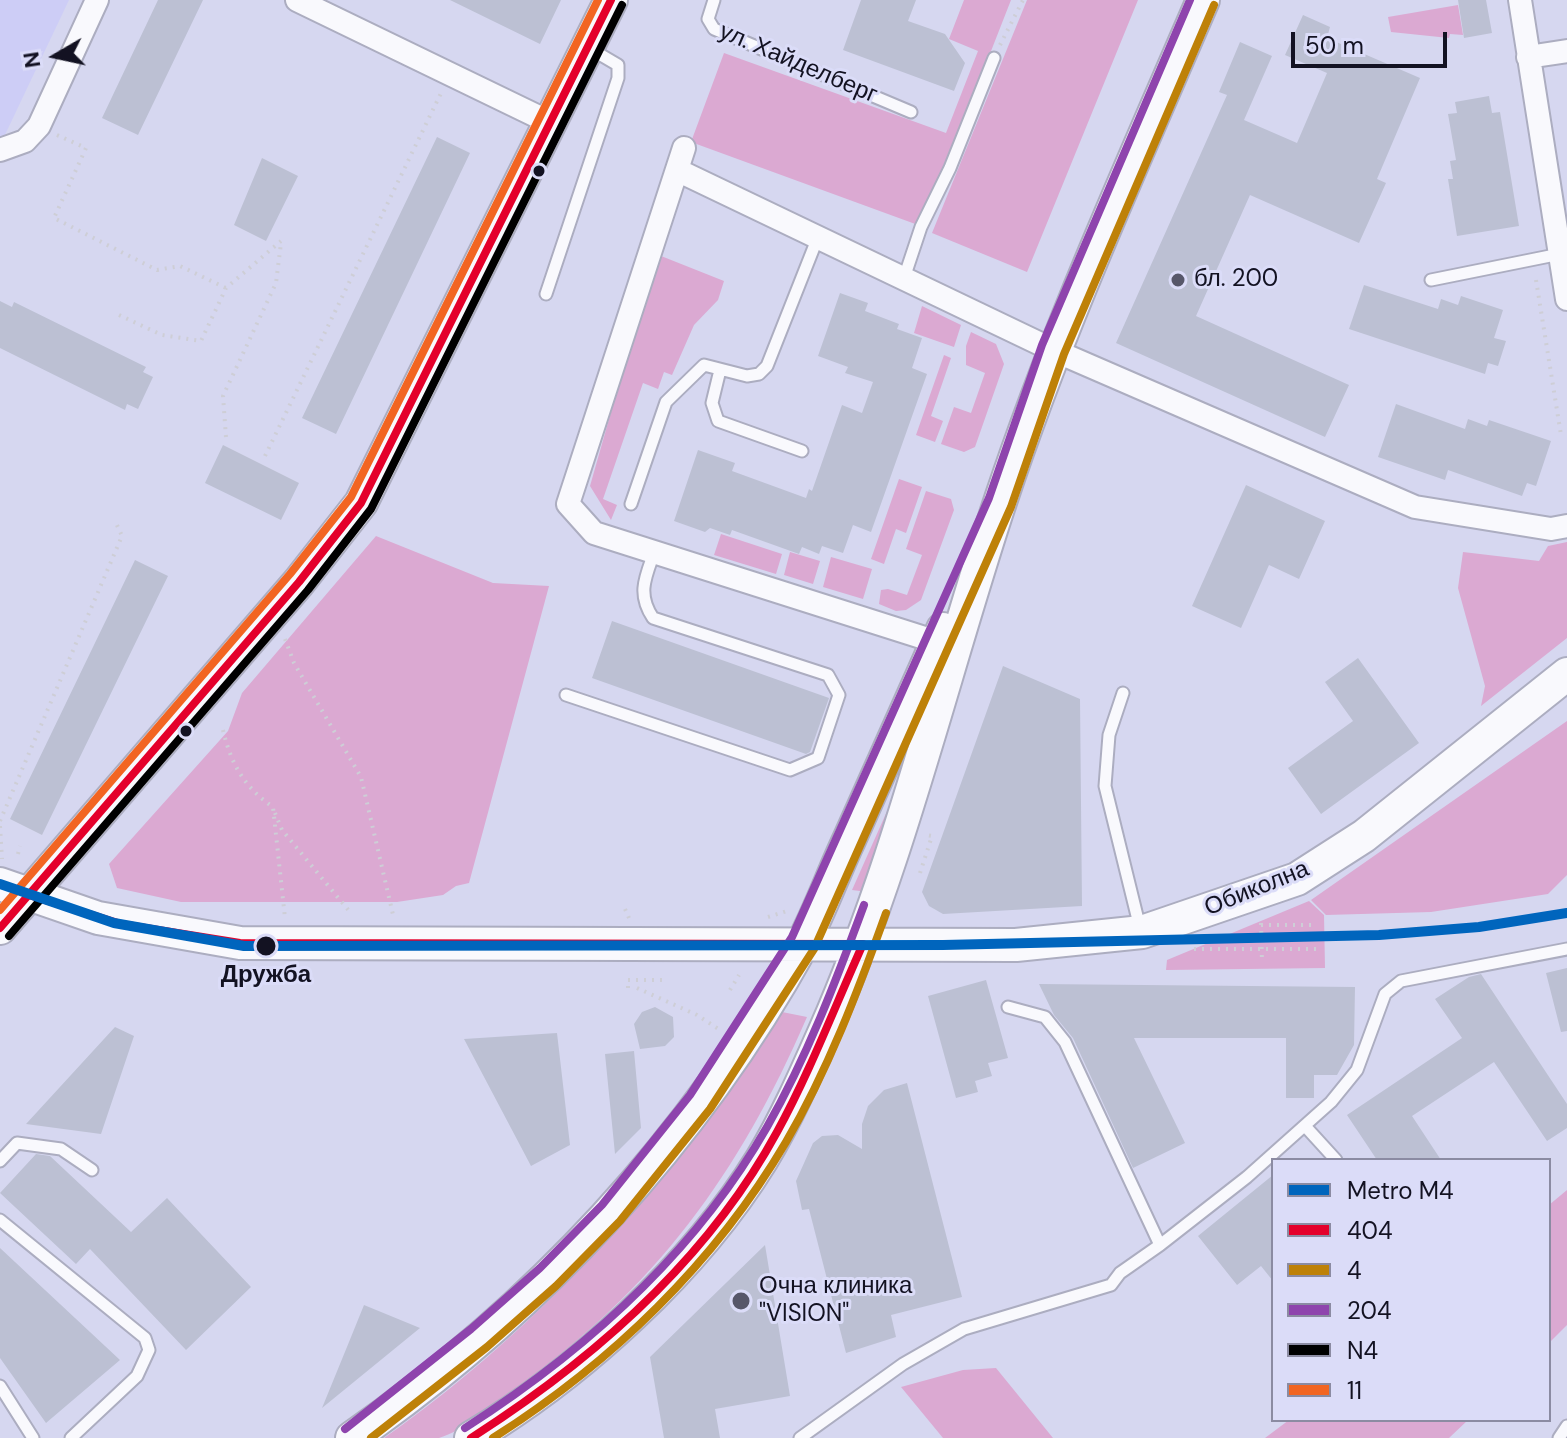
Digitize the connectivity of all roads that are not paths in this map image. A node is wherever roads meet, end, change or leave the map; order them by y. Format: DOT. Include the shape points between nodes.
graph roads {
  1 [pos="97,0"];
  2 [pos="297,0"];
  3 [pos="714,0"];
  4 [pos="1203,0"];
  5 [pos="1520,0"];
  6 [pos="606,2"];
  7 [pos="588,47"];
  8 [pos="1567,51"];
  9 [pos="1528,57"];
  10 [pos="994,58"];
  11 [pos="911,112"];
  12 [pos="551,123"];
  13 [pos="684,148"];
  14 [pos="0,150"];
  15 [pos="677,170"];
  16 [pos="818,237"];
  17 [pos="1560,254"];
  18 [pos="904,278"];
  19 [pos="1431,280"];
  20 [pos="546,294"];
  21 [pos="1567,299"];
  22 [pos="1053,350"];
  23 [pos="720,370"];
  24 [pos="802,451"];
  25 [pos="1000,502"];
  26 [pos="631,504"];
  27 [pos="1567,526"];
  28 [pos="654,553"];
  29 [pos="937,642"];
  30 [pos="1567,674"];
  31 [pos="1123,693"];
  32 [pos="566,695"];
  33 [pos="15,889"];
  34 [pos="0,928"];
  35 [pos="1142,932"];
  36 [pos="803,943"];
  37 [pos="863,944"];
  38 [pos="1567,949"];
  39 [pos="1008,1007"];
  40 [pos="1305,1126"];
  41 [pos="1334,1158"];
  42 [pos="0,1161"];
  43 [pos="92,1170"];
  44 [pos="0,1220"];
  45 [pos="1160,1245"];
  46 [pos="0,1386"];
  47 [pos="1567,1426"];
  48 [pos="33,1438"];
  49 [pos="71,1438"];
  50 [pos="352,1438"];
  51 [pos="471,1438"];
  52 [pos="800,1438"];
  53 [pos="1559,1438"];
  1 -- 14 [label="street" via="39,126 25,141"];
  2 -- 12 [label="street"];
  3 -- 11 [label="lane, ул. Хайделберг" via="708,19 714,29"];
  4 -- 22 [label="main road"];
  5 -- 9 [label="street"];
  6 -- 7 [label="main road"];
  7 -- 12 [label="main road"];
  7 -- 20 [label="lane" via="618,65 618,78"];
  8 -- 9 [label="street"];
  9 -- 17 [label="street"];
  10 -- 18 [label="lane"];
  12 -- 33 [label="main road" via="361,503 299,582"];
  13 -- 15 [label="street"];
  15 -- 16 [label="street"];
  15 -- 28 [label="street" via="568,504 594,533"];
  16 -- 18 [label="street"];
  16 -- 23 [label="lane" via="767,366 759,374"];
  17 -- 19 [label="lane"];
  17 -- 21 [label="street"];
  18 -- 22 [label="street"];
  22 -- 25 [label="main road"];
  22 -- 27 [label="street" via="1415,507 1551,529"];
  23 -- 24 [label="lane" via="712,403 718,421"];
  23 -- 26 [label="lane" via="704,365 666,402"];
  25 -- 29 [label="main road"];
  25 -- 37 [label="main road"];
  28 -- 29 [label="street"];
  28 -- 32 [label="lane" via="643,584 643,603 653,618 828,675 837,686 839,695 818,758 790,770"];
  29 -- 36 [label="main road"];
  30 -- 35 [label="main road, Обиколна" via="1364,836 1297,879"];
  31 -- 35 [label="lane" via="1109,735 1105,786"];
  33 -- 34 [label="main road"];
  33 -- 36 [label="main road, Обиколна" via="121,924 240,943"];
  35 -- 37 [label="main road, Обиколна" via="1016,945"];
  36 -- 37 [label="main road, Обиколна"];
  36 -- 50 [label="main road" via="700,1102 611,1213 479,1338"];
  37 -- 51 [label="main road" via="778,1131 719,1217 617,1330 532,1398"];
  38 -- 40 [label="lane" via="1401,981 1385,994 1357,1070"];
  39 -- 45 [label="lane" via="1045,1017 1065,1042"];
  40 -- 41 [label="lane"];
  40 -- 45 [label="lane"];
  42 -- 43 [label="lane" via="17,1143 61,1149"];
  44 -- 49 [label="lane" via="145,1338 149,1350 137,1376"];
  45 -- 52 [label="lane" via="1111,1285 985,1321 943,1339"];
  46 -- 48 [label="lane"];
  47 -- 53 [label="lane"];
}
